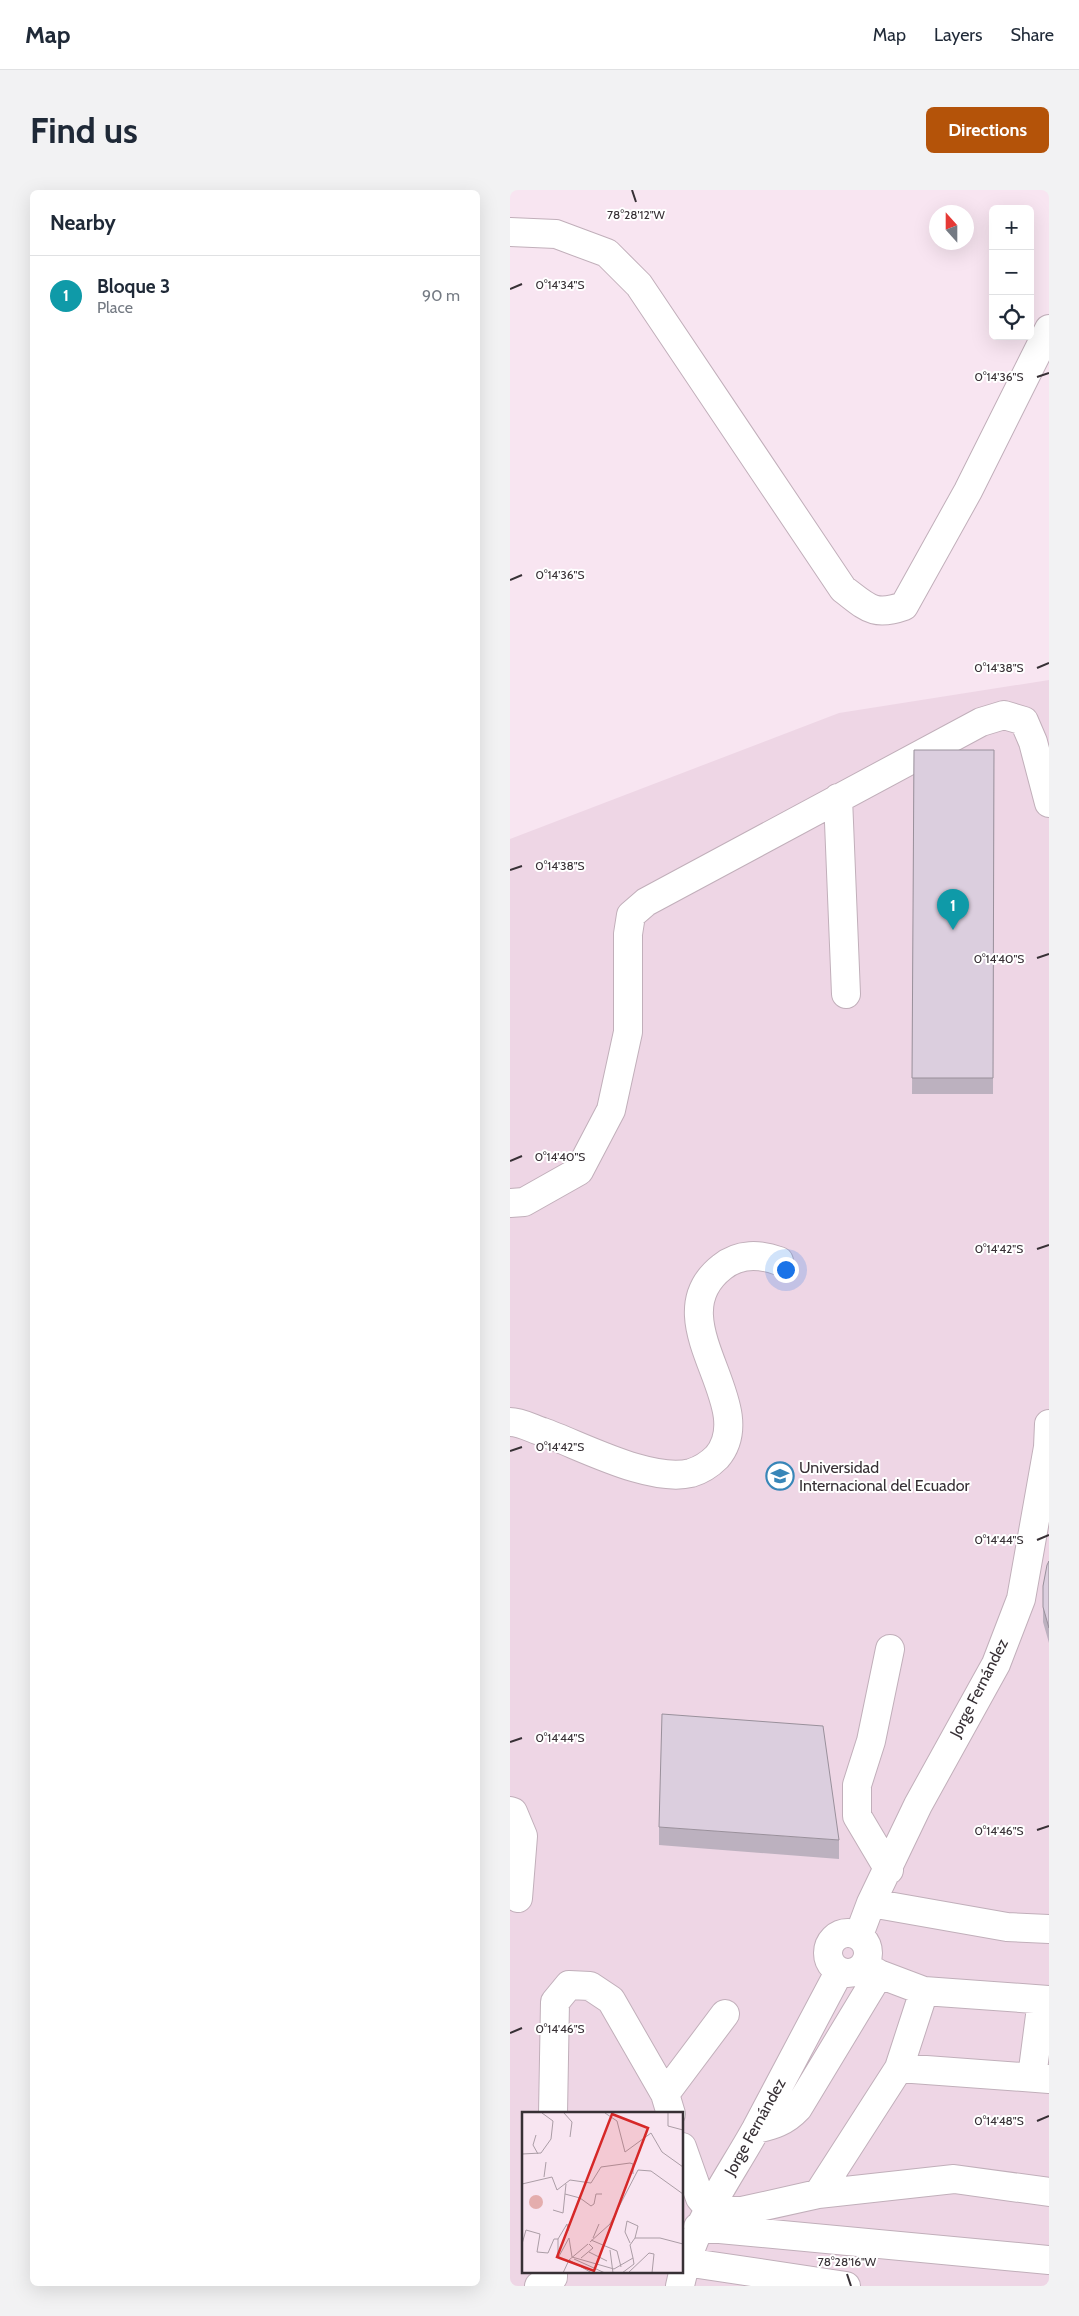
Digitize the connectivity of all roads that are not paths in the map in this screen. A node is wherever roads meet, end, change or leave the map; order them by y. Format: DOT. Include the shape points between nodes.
graph roads {
  1 [pos="510,232"];
  2 [pos="1049,328"];
  3 [pos="838,798"];
  4 [pos="1049,803"];
  5 [pos="846,994"];
  6 [pos="510,1203"];
  7 [pos="780,1261"];
  8 [pos="510,1422"];
  9 [pos="1049,1440"];
  10 [pos="890,1649"];
  11 [pos="510,1811"];
  12 [pos="889,1870"];
  13 [pos="518,1898"];
  14 [pos="872,1903"];
  15 [pos="1049,1929"];
  16 [pos="859,1935"];
  17 [pos="861,1970"];
  18 [pos="924,1991"];
  19 [pos="1046,2000"];
  20 [pos="726,2014"];
  21 [pos="899,2068"];
  22 [pos="1041,2078"];
  23 [pos="668,2104"];
  24 [pos="553,2112"];
  25 [pos="756,2129"];
  26 [pos="684,2153"];
  27 [pos="1049,2192"];
  28 [pos="818,2194"];
  29 [pos="704,2218"];
  30 [pos="1049,2260"];
  31 [pos="553,2274"];
  32 [pos="682,2280"];
  33 [pos="539,2286"];
  34 [pos="846,2286"];
  1 -- 2 [label="street" via="556,234 607,253 633,278 843,589 869,609 886,612 904,606 968,491"];
  3 -- 4 [label="street" via="981,722 1004,715 1024,721"];
  3 -- 5 [label="street"];
  3 -- 6 [label="street" via="646,902 631,915 628,934 628,1032 611,1110 579,1171 524,1202"];
  7 -- 8 [label="street" via="754,1255 734,1260 717,1270 703,1290 699,1302 701,1333 730,1423 722,1451 703,1468 681,1474 645,1471"];
  9 -- 12 [label="street, Jorge Fernández" via="1021,1600 996,1664 922,1797"];
  10 -- 12 [label="street" via="871,1741 857,1785 857,1816"];
  11 -- 13 [label="street" via="523,1836"];
  12 -- 14 [label="street, Jorge Fernández"];
  14 -- 15 [label="street" via="1006,1927"];
  14 -- 16 [label="street, Jorge Fernández"];
  16 -- 17 [label="street, Jorge Fernández" via="868,1949 868,1958"];
  16 -- 17 [label="street" via="850,1932 832,1939 827,1957 832,1966"];
  17 -- 18 [label="street"];
  17 -- 25 [label="street, Jorge Fernández"];
  17 -- 25 [label="street" via="798,2108 775,2125"];
  18 -- 19 [label="street"];
  18 -- 21 [label="street"];
  19 -- 22 [label="street"];
  20 -- 23 [label="street"];
  21 -- 22 [label="street"];
  21 -- 28 [label="street"];
  23 -- 24 [label="street" via="611,2000 590,1986 569,1985 555,2002"];
  25 -- 29 [label="street, Jorge Fernández"];
  26 -- 29 [label="street"];
  27 -- 28 [label="street" via="954,2179"];
  28 -- 29 [label="street"];
  29 -- 30 [label="street"];
  29 -- 32 [label="street, Jorge Fernández"];
  31 -- 33 [label="street"];
  32 -- 34 [label="street"];
}
